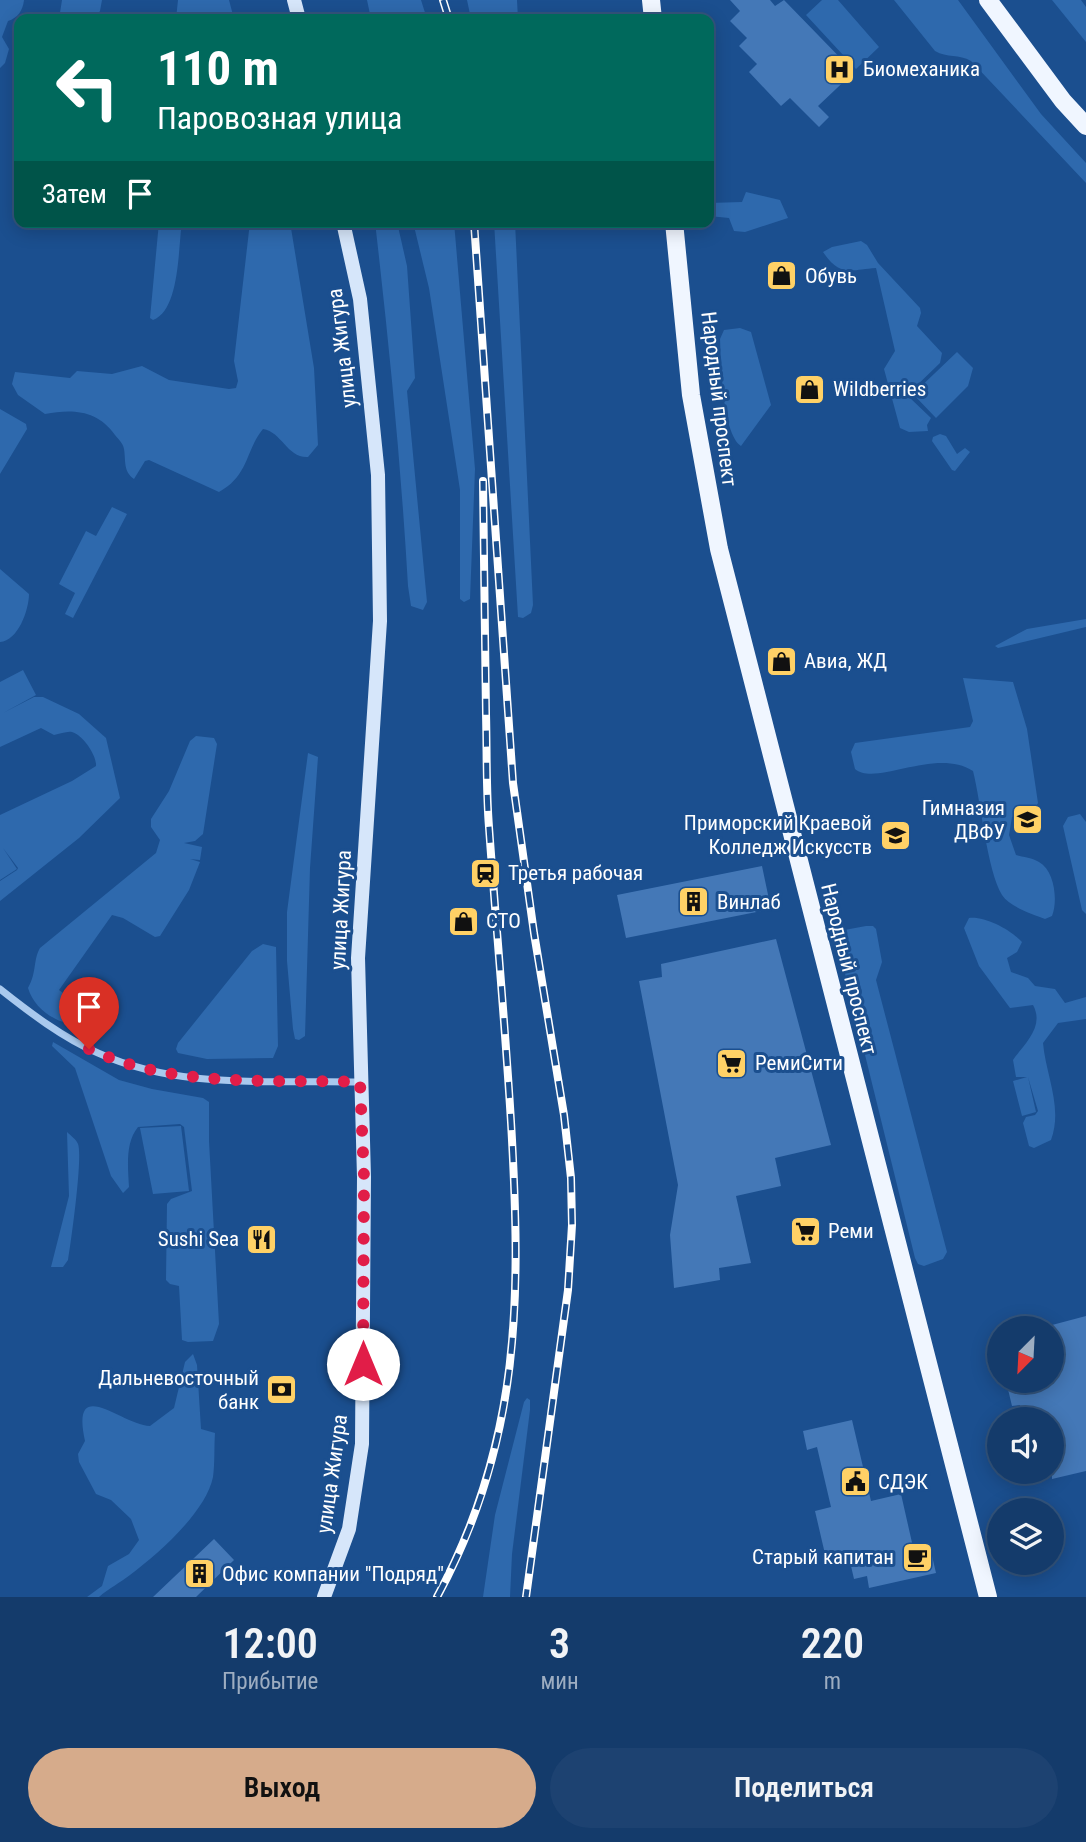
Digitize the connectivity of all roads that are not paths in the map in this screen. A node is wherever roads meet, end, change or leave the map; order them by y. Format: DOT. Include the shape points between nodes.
graph roads {
  1 [pos="988,0"];
  2 [pos="1086,126"];
  3 [pos="344,228"];
  4 [pos="675,228"];
  5 [pos="0,989"];
  6 [pos="360,1082"];
  7 [pos="324,1597"];
  8 [pos="988,1597"];
  1 -- 2 [label="main road"];
  3 -- 6 [label="main road, улица Жигура" via="360,299 379,514 379,633 358,958"];
  4 -- 8 [label="main road, Народный проспект" via="691,395 719,549"];
  5 -- 6 [label="street" via="89,1049 155,1072 221,1081"];
  6 -- 7 [label="main road, улица Жигура" via="362,1444 349,1529"];
}
